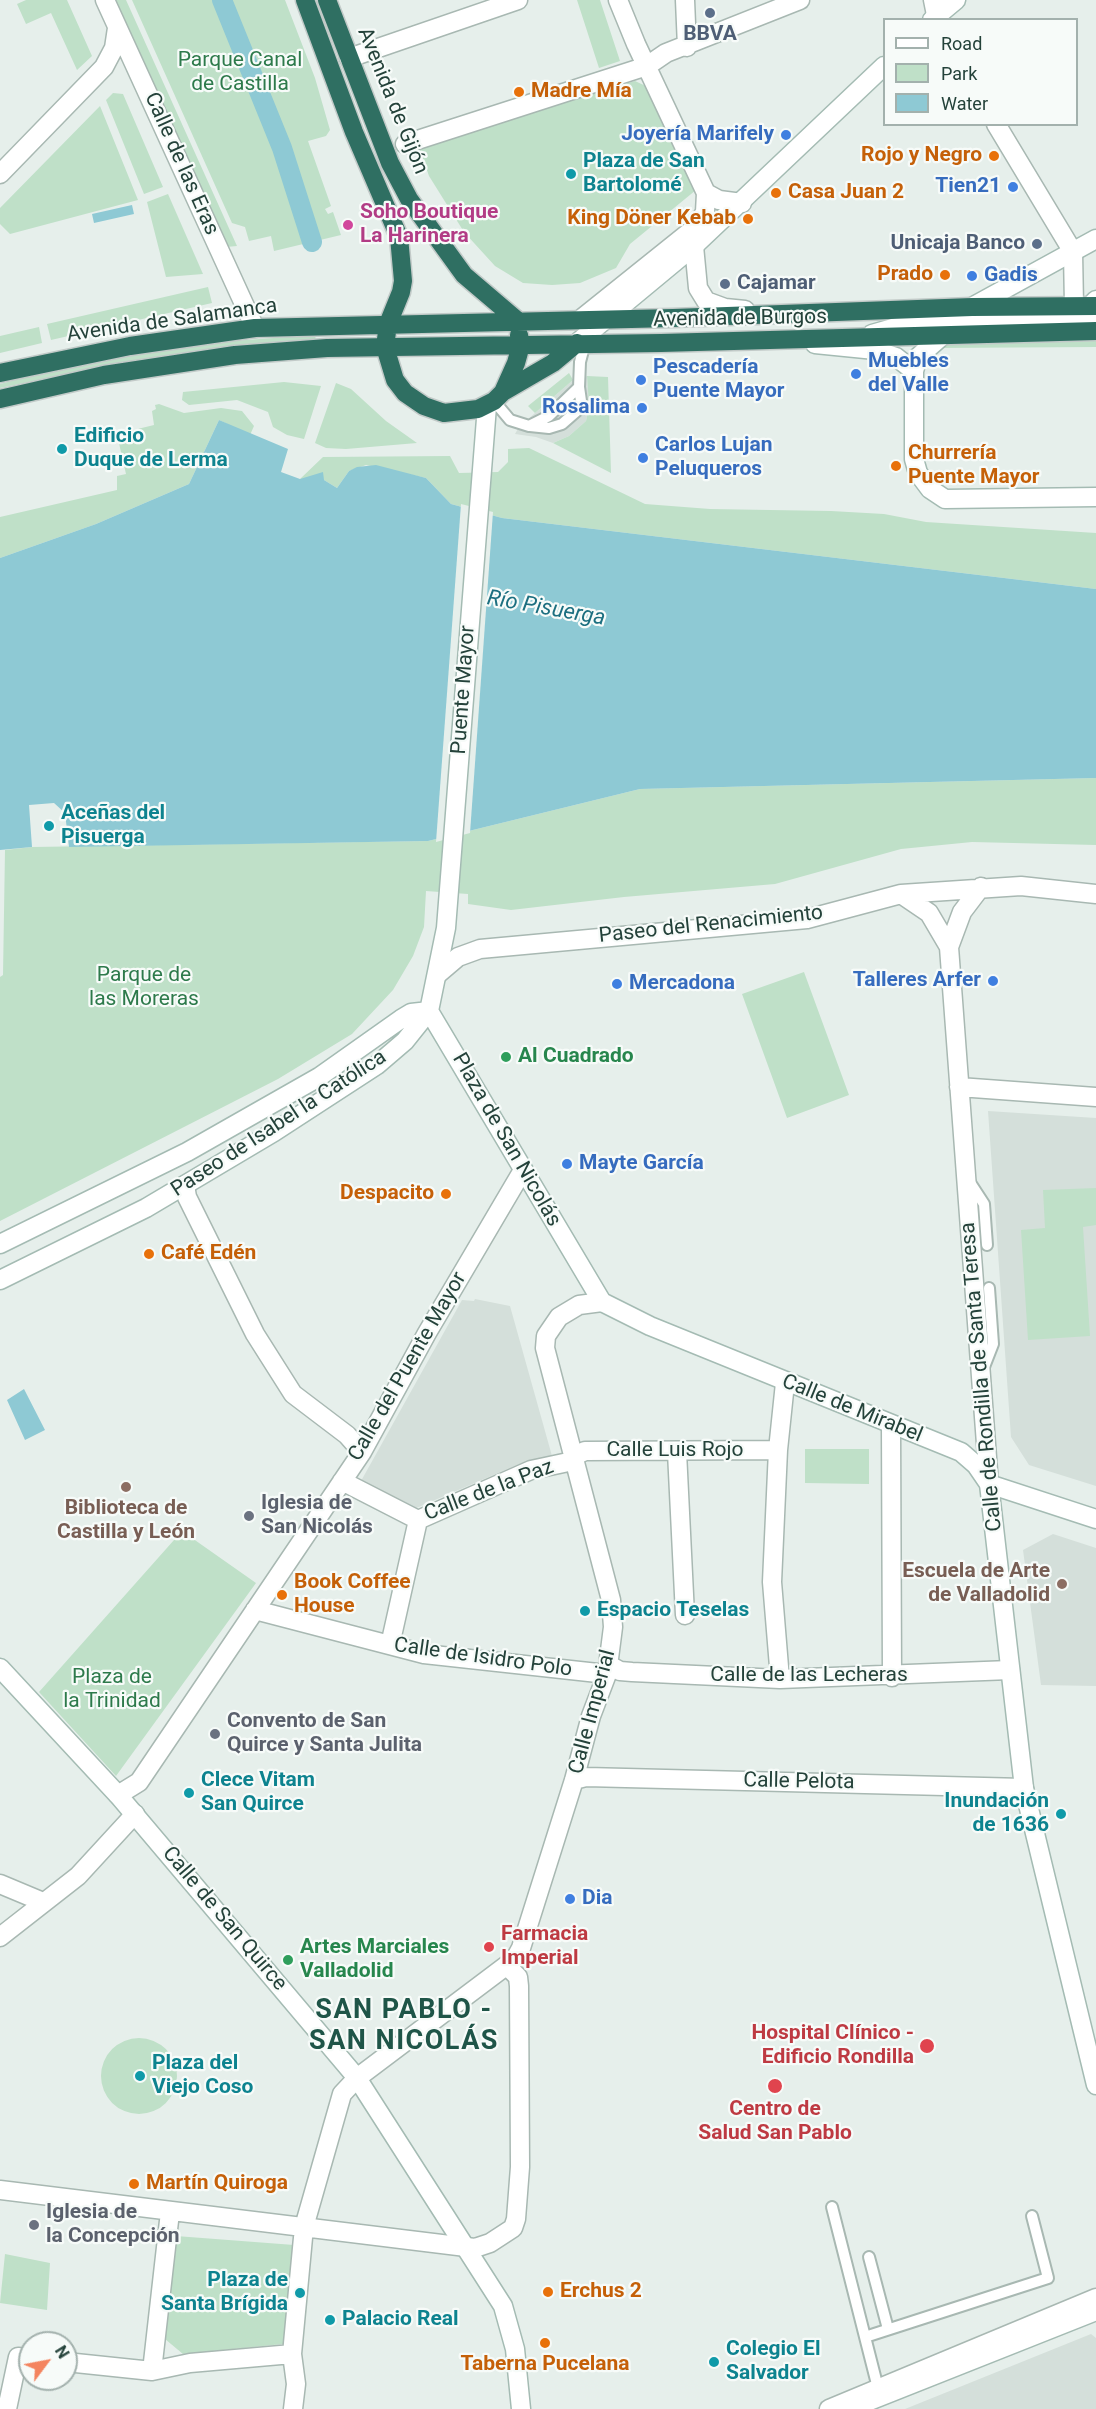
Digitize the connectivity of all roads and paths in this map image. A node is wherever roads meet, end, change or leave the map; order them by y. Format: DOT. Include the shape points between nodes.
graph roads {
  1 [pos="105,0"];
  2 [pos="304,0"];
  3 [pos="327,0"];
  4 [pos="518,0"];
  5 [pos="618,0"];
  6 [pos="685,0"];
  7 [pos="801,0"];
  8 [pos="956,0"];
  9 [pos="935,14"];
  10 [pos="117,28"];
  11 [pos="687,47"];
  12 [pos="350,58"];
  13 [pos="647,66"];
  14 [pos="104,67"];
  15 [pos="883,68"];
  16 [pos="138,69"];
  17 [pos="997,126"];
  18 [pos="405,144"];
  19 [pos="0,174"];
  20 [pos="706,193"];
  21 [pos="742,203"];
  22 [pos="1096,239"];
  23 [pos="694,246"];
  24 [pos="1073,252"];
  25 [pos="972,307"];
  26 [pos="1088,307"];
  27 [pos="789,313"];
  28 [pos="581,319"];
  29 [pos="605,319"];
  30 [pos="518,321"];
  31 [pos="388,324"];
  32 [pos="255,328"];
  33 [pos="1096,330"];
  34 [pos="942,336"];
  35 [pos="859,338"];
  36 [pos="791,340"];
  37 [pos="581,343"];
  38 [pos="520,345"];
  39 [pos="385,346"];
  40 [pos="914,371"];
  41 [pos="0,373"];
  42 [pos="0,399"];
  43 [pos="494,400"];
  44 [pos="1096,497"];
  45 [pos="981,887"];
  46 [pos="901,894"];
  47 [pos="1096,894"];
  48 [pos="949,947"];
  49 [pos="438,974"];
  50 [pos="429,1011"];
  51 [pos="959,1087"];
  52 [pos="1096,1097"];
  53 [pos="523,1170"];
  54 [pos="965,1176"];
  55 [pos="185,1185"];
  56 [pos="0,1244"];
  57 [pos="987,1245"];
  58 [pos="0,1280"];
  59 [pos="989,1288"];
  60 [pos="602,1302"];
  61 [pos="981,1376"];
  62 [pos="785,1383"];
  63 [pos="891,1426"];
  64 [pos="778,1450"];
  65 [pos="362,1452"];
  66 [pos="677,1452"];
  67 [pos="573,1459"];
  68 [pos="342,1481"];
  69 [pos="989,1484"];
  70 [pos="1096,1519"];
  71 [pos="418,1520"];
  72 [pos="255,1610"];
  73 [pos="685,1615"];
  74 [pos="390,1645"];
  75 [pos="0,1668"];
  76 [pos="608,1670"];
  77 [pos="1010,1670"];
  78 [pos="892,1677"];
  79 [pos="780,1679"];
  80 [pos="574,1780"];
  81 [pos="1024,1788"];
  82 [pos="118,1795"];
  83 [pos="135,1814"];
  84 [pos="0,1884"];
  85 [pos="43,1902"];
  86 [pos="0,1937"];
  87 [pos="507,1966"];
  88 [pos="357,2078"];
  89 [pos="1096,2085"];
  90 [pos="0,2190"];
  91 [pos="832,2207"];
  92 [pos="170,2212"];
  93 [pos="1032,2216"];
  94 [pos="304,2227"];
  95 [pos="466,2247"];
  96 [pos="869,2257"];
  97 [pos="1095,2307"];
  98 [pos="888,2329"];
  99 [pos="865,2337"];
  100 [pos="292,2354"];
  101 [pos="18,2357"];
  102 [pos="78,2363"];
  103 [pos="152,2371"];
  104 [pos="879,2392"];
  105 [pos="7,2409"];
  106 [pos="293,2409"];
  107 [pos="521,2409"];
  108 [pos="829,2409"];
  109 [pos="849,2409"];
  1 -- 10 [label="street, Calle de las Eras"];
  2 -- 31 [label="highway" via="399,237 403,280"];
  3 -- 12 [label="highway, Avenida de Gijón"];
  4 -- 12 [label="street"];
  5 -- 13 [label="street"];
  6 -- 11 [label="street"];
  7 -- 11 [label="street"];
  8 -- 9 [label="street"];
  10 -- 14 [label="street" via="114,48"];
  10 -- 16 [label="street, Calle de las Eras"];
  11 -- 13 [label="street" via="666,53"];
  12 -- 30 [label="highway, Avenida de Gijón" via="390,163 409,199 464,275"];
  13 -- 18 [label="street"];
  13 -- 20 [label="street"];
  14 -- 16 [label="street" via="113,62"];
  14 -- 19 [label="street"];
  15 -- 21 [label="street"];
  16 -- 32 [label="street, Calle de las Eras"];
  17 -- 24 [label="street"];
  20 -- 21 [label="street" via="719,200"];
  20 -- 28 [label="street" via="705,212 697,226"];
  21 -- 23 [label="street"];
  22 -- 24 [label="street"];
  23 -- 27 [label="street" via="698,288 706,301 725,308"];
  23 -- 29 [label="street"];
  24 -- 25 [label="street"];
  24 -- 26 [label="street"];
  25 -- 26 [label="highway, Avenida de Burgos"];
  25 -- 27 [label="highway, Avenida de Burgos"];
  26 -- 33 [label="street, Avenida de Burgos"];
  26 -- 35 [label="street" via="1078,319 952,320 900,326"];
  27 -- 29 [label="highway, Avenida de Burgos"];
  28 -- 29 [label="highway, Avenida de Burgos"];
  28 -- 30 [label="highway, Avenida de Burgos"];
  29 -- 37 [label="street"];
  30 -- 31 [label="highway, Avenida de Burgos"];
  30 -- 38 [label="highway"];
  31 -- 32 [label="highway, Avenida de Salamanca"];
  31 -- 39 [label="highway"];
  32 -- 41 [label="highway, Avenida de Salamanca" via="130,346"];
  33 -- 34 [label="highway, Avenida de Burgos"];
  34 -- 35 [label="highway, Avenida de Burgos"];
  34 -- 40 [label="street" via="918,357"];
  35 -- 36 [label="highway, Avenida de Burgos"];
  36 -- 37 [label="highway, Avenida de Burgos"];
  36 -- 40 [label="street" via="875,350 896,357"];
  37 -- 38 [label="highway, Avenida de Burgos"];
  37 -- 43 [label="highway"];
  37 -- 43 [label="lane" via="579,387 549,416 529,426 510,420"];
  38 -- 39 [label="highway, Avenida de Burgos"];
  38 -- 43 [label="highway" via="516,363"];
  39 -- 42 [label="highway, Avenida de Salamanca" via="235,355 104,375"];
  39 -- 43 [label="highway" via="395,380 405,393 424,406 444,413"];
  40 -- 44 [label="street" via="914,459 918,473 930,489 945,499"];
  43 -- 49 [label="street, Puente Mayor" via="480,465 448,893"];
  45 -- 46 [label="street, Paseo del Renacimiento"];
  45 -- 47 [label="street, Paseo del Renacimiento" via="1021,886"];
  45 -- 48 [label="street, Calle de Rondilla de Santa Teresa" via="962,912"];
  46 -- 48 [label="street, Calle de Rondilla de Santa Teresa" via="929,914"];
  46 -- 49 [label="street, Paseo del Renacimiento" via="807,919 480,948 458,957"];
  48 -- 51 [label="street, Calle de Rondilla de Santa Teresa"];
  49 -- 50 [label="street"];
  50 -- 53 [label="street, Plaza de San Nicolás"];
  50 -- 55 [label="street, Paseo de Isabel la Católica" via="420,1027 377,1065"];
  50 -- 56 [label="street, Paseo de Isabel la Católica" via="411,1013 319,1077 187,1152"];
  51 -- 52 [label="street"];
  51 -- 54 [label="street, Calle de Rondilla de Santa Teresa"];
  53 -- 60 [label="street, Plaza de San Nicolás"];
  53 -- 65 [label="street, Calle del Puente Mayor"];
  54 -- 57 [label="lane" via="984,1204"];
  54 -- 61 [label="street, Calle de Rondilla de Santa Teresa"];
  55 -- 58 [label="street, Paseo de Isabel la Católica"];
  55 -- 65 [label="street" via="187,1197 255,1334 293,1394 347,1435"];
  59 -- 61 [label="lane" via="993,1344"];
  60 -- 62 [label="street, Calle de Mirabel"];
  60 -- 67 [label="street, Calle Imperial" via="569,1309 552,1324 546,1336 545,1348"];
  61 -- 69 [label="street, Calle de Rondilla de Santa Teresa"];
  62 -- 63 [label="street, Calle de Mirabel"];
  62 -- 64 [label="street"];
  63 -- 69 [label="street, Calle de Mirabel" via="961,1452"];
  63 -- 78 [label="street"];
  64 -- 66 [label="street, Calle Luis Rojo"];
  64 -- 79 [label="street" via="772,1582"];
  65 -- 68 [label="street, Calle del Puente Mayor"];
  66 -- 67 [label="street, Calle Luis Rojo" via="585,1451"];
  66 -- 73 [label="street"];
  67 -- 71 [label="street, Calle de la Paz" via="531,1470"];
  67 -- 76 [label="street, Calle Imperial" via="611,1600 614,1627"];
  68 -- 71 [label="street, Calle de la Paz"];
  68 -- 72 [label="street, Calle del Puente Mayor"];
  69 -- 70 [label="street"];
  69 -- 77 [label="street, Calle de Rondilla de Santa Teresa"];
  71 -- 74 [label="street"];
  72 -- 74 [label="street, Calle de Isidro Polo"];
  72 -- 82 [label="street" via="140,1782"];
  74 -- 76 [label="street, Calle de Isidro Polo" via="424,1654"];
  75 -- 82 [label="street, Calle de San Quirce"];
  76 -- 79 [label="street, Calle de las Lecheras"];
  76 -- 80 [label="street, Calle Imperial"];
  77 -- 78 [label="street, Calle de las Lecheras"];
  77 -- 81 [label="street, Calle de Rondilla de Santa Teresa"];
  78 -- 79 [label="street, Calle de las Lecheras"];
  80 -- 81 [label="street, Calle Pelota"];
  80 -- 87 [label="street, Calle Imperial" via="521,1948"];
  81 -- 89 [label="street, Calle de Rondilla de Santa Teresa"];
  82 -- 83 [label="street, Calle de San Quirce"];
  83 -- 85 [label="street" via="78,1876"];
  83 -- 88 [label="street, Calle de San Quirce"];
  84 -- 85 [label="street"];
  85 -- 86 [label="street"];
  87 -- 88 [label="street, Calle Imperial"];
  87 -- 95 [label="street" via="518,1977 519,1986 520,2167 516,2219 513,2228 490,2243"];
  88 -- 94 [label="street, Calle Imperial" via="337,2104"];
  88 -- 95 [label="street, Calle de San Quirce"];
  90 -- 92 [label="street"];
  91 -- 99 [label="lane"];
  92 -- 94 [label="street"];
  92 -- 103 [label="street"];
  93 -- 98 [label="lane" via="1048,2278"];
  94 -- 95 [label="street"];
  94 -- 100 [label="street"];
  95 -- 107 [label="street, Calle de San Quirce" via="503,2306 515,2349"];
  96 -- 98 [label="lane"];
  97 -- 104 [label="street"];
  98 -- 99 [label="lane"];
  99 -- 104 [label="lane"];
  100 -- 103 [label="street" via="190,2363"];
  100 -- 106 [label="street" via="296,2384"];
  101 -- 105 [label="street"];
  102 -- 103 [label="street"];
  104 -- 108 [label="street"];
  104 -- 109 [label="street"];
}
